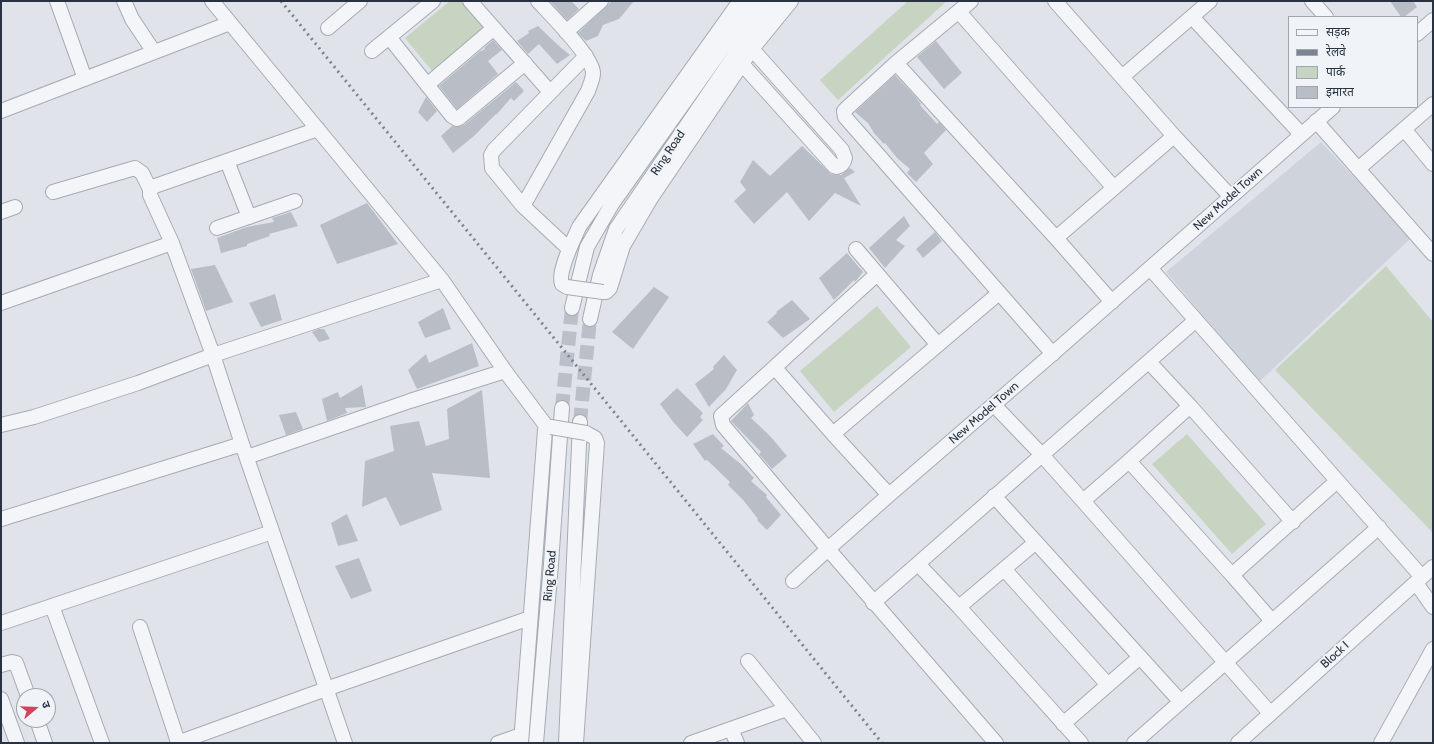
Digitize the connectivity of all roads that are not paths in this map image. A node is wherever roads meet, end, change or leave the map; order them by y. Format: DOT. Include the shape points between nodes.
graph roads {
  1 [pos="57,1"];
  2 [pos="124,1"];
  3 [pos="212,1"];
  4 [pos="360,1"];
  5 [pos="433,1"];
  6 [pos="470,1"];
  7 [pos="538,1"];
  8 [pos="601,1"];
  9 [pos="740,1"];
  10 [pos="756,1"];
  11 [pos="776,1"];
  12 [pos="791,1"];
  13 [pos="971,1"];
  14 [pos="1210,1"];
  15 [pos="1312,1"];
  16 [pos="1062,4"];
  17 [pos="958,12"];
  18 [pos="1325,16"];
  19 [pos="1192,17"];
  20 [pos="1433,20"];
  21 [pos="230,23"];
  22 [pos="328,28"];
  23 [pos="494,28"];
  24 [pos="566,32"];
  25 [pos="1418,33"];
  26 [pos="389,37"];
  27 [pos="752,49"];
  28 [pos="372,51"];
  29 [pos="154,52"];
  30 [pos="586,56"];
  31 [pos="525,63"];
  32 [pos="742,64"];
  33 [pos="896,64"];
  34 [pos="1122,77"];
  35 [pos="85,79"];
  36 [pos="427,85"];
  37 [pos="550,92"];
  38 [pos="1433,104"];
  39 [pos="1332,108"];
  40 [pos="1,111"];
  41 [pos="1316,121"];
  42 [pos="1404,129"];
  43 [pos="318,130"];
  44 [pos="1301,134"];
  45 [pos="1174,136"];
  46 [pos="227,161"];
  47 [pos="1433,164"];
  48 [pos="1358,169"];
  49 [pos="1114,188"];
  50 [pos="150,189"];
  51 [pos="53,192"];
  52 [pos="1231,197"];
  53 [pos="295,201"];
  54 [pos="523,206"];
  55 [pos="15,207"];
  56 [pos="1,212"];
  57 [pos="249,217"];
  58 [pos="217,228"];
  59 [pos="1056,238"];
  60 [pos="172,243"];
  61 [pos="569,249"];
  62 [pos="856,250"];
  63 [pos="1433,254"];
  64 [pos="1150,268"];
  65 [pos="877,274"];
  66 [pos="442,280"];
  67 [pos="999,293"];
  68 [pos="1112,302"];
  69 [pos="1,303"];
  70 [pos="572,308"];
  71 [pos="590,319"];
  72 [pos="1196,320"];
  73 [pos="938,345"];
  74 [pos="1053,354"];
  75 [pos="213,356"];
  76 [pos="1149,362"];
  77 [pos="775,368"];
  78 [pos="505,371"];
  79 [pos="994,405"];
  80 [pos="1190,406"];
  81 [pos="562,408"];
  82 [pos="1,425"];
  83 [pos="549,427"];
  84 [pos="583,428"];
  85 [pos="833,434"];
  86 [pos="242,444"];
  87 [pos="1042,455"];
  88 [pos="247,457"];
  89 [pos="1129,461"];
  90 [pos="1337,481"];
  91 [pos="889,495"];
  92 [pos="994,496"];
  93 [pos="1083,501"];
  94 [pos="1,519"];
  95 [pos="1293,522"];
  96 [pos="1379,527"];
  97 [pos="272,532"];
  98 [pos="1036,542"];
  99 [pos="828,549"];
  100 [pos="918,564"];
  101 [pos="1433,567"];
  102 [pos="1004,569"];
  103 [pos="1232,575"];
  104 [pos="1419,580"];
  105 [pos="793,581"];
  106 [pos="873,603"];
  107 [pos="52,606"];
  108 [pos="959,607"];
  109 [pos="1433,607"];
  110 [pos="530,618"];
  111 [pos="1272,621"];
  112 [pos="1,623"];
  113 [pos="140,627"];
  114 [pos="1433,649"];
  115 [pos="1140,657"];
  116 [pos="748,661"];
  117 [pos="1226,662"];
  118 [pos="1,665"];
  119 [pos="1108,686"];
  120 [pos="25,688"];
  121 [pos="326,689"];
  122 [pos="1,699"];
  123 [pos="1180,701"];
  124 [pos="787,710"];
  125 [pos="1270,713"];
  126 [pos="1063,724"];
  127 [pos="40,728"];
  128 [pos="731,729"];
  129 [pos="521,739"];
  130 [pos="17,743"];
  131 [pos="45,743"];
  132 [pos="102,743"];
  133 [pos="178,743"];
  134 [pos="345,743"];
  135 [pos="498,743"];
  136 [pos="536,743"];
  137 [pos="566,743"];
  138 [pos="576,743"];
  139 [pos="691,743"];
  140 [pos="737,743"];
  141 [pos="814,743"];
  142 [pos="996,743"];
  143 [pos="1080,743"];
  144 [pos="1134,743"];
  145 [pos="1238,743"];
  146 [pos="1380,743"];
  1 -- 35 [label="street"];
  2 -- 29 [label="street" via="132,19"];
  3 -- 21 [label="street"];
  4 -- 22 [label="street"];
  5 -- 26 [label="street"];
  6 -- 23 [label="street"];
  7 -- 24 [label="street"];
  8 -- 24 [label="street"];
  9 -- 61 [label="street" via="579,227"];
  10 -- 70 [label="street, Ring Road" via="612,204 588,247"];
  11 -- 71 [label="street, Ring Road" via="767,8 616,230 600,275"];
  12 -- 27 [label="street"];
  13 -- 17 [label="street"];
  14 -- 19 [label="street"];
  15 -- 18 [label="street"];
  16 -- 34 [label="street"];
  17 -- 33 [label="street"];
  17 -- 49 [label="street"];
  19 -- 34 [label="street"];
  19 -- 44 [label="street"];
  20 -- 25 [label="street"];
  21 -- 29 [label="street"];
  21 -- 43 [label="street"];
  23 -- 31 [label="street"];
  23 -- 36 [label="street"];
  24 -- 30 [label="street"];
  26 -- 28 [label="street"];
  26 -- 36 [label="street"];
  27 -- 32 [label="street"];
  27 -- 32 [label="street" via="842,150 844,163 834,166"];
  29 -- 35 [label="street"];
  30 -- 37 [label="street"];
  30 -- 54 [label="street" via="593,72 588,91"];
  31 -- 36 [label="street" via="457,119"];
  31 -- 37 [label="street"];
  32 -- 61 [label="street, bridge" via="651,198 623,246 610,288 606,292 567,287 562,284 561,276"];
  33 -- 59 [label="street"];
  33 -- 67 [label="street" via="844,111 845,117"];
  34 -- 45 [label="street"];
  35 -- 40 [label="street"];
  37 -- 54 [label="street" via="491,155 492,168"];
  38 -- 42 [label="street"];
  39 -- 41 [label="street, New Model Town"];
  41 -- 44 [label="street, New Model Town"];
  41 -- 48 [label="street"];
  42 -- 47 [label="street"];
  42 -- 48 [label="street"];
  43 -- 46 [label="street"];
  43 -- 66 [label="street"];
  44 -- 52 [label="street, New Model Town"];
  45 -- 49 [label="street"];
  45 -- 52 [label="street"];
  46 -- 50 [label="street"];
  46 -- 57 [label="street"];
  48 -- 63 [label="street"];
  49 -- 59 [label="street"];
  50 -- 51 [label="street" via="142,173 135,168"];
  50 -- 60 [label="street" via="150,195"];
  52 -- 64 [label="street, New Model Town"];
  53 -- 57 [label="street"];
  54 -- 61 [label="street"];
  55 -- 56 [label="street"];
  57 -- 58 [label="street"];
  59 -- 68 [label="street"];
  60 -- 69 [label="street"];
  60 -- 75 [label="street"];
  62 -- 65 [label="street"];
  64 -- 68 [label="street, New Model Town"];
  64 -- 72 [label="street"];
  65 -- 73 [label="street"];
  65 -- 77 [label="street"];
  66 -- 75 [label="street"];
  66 -- 78 [label="street"];
  67 -- 73 [label="street"];
  67 -- 74 [label="street"];
  68 -- 74 [label="street, New Model Town"];
  72 -- 76 [label="street"];
  72 -- 90 [label="street"];
  73 -- 85 [label="street"];
  74 -- 79 [label="street, New Model Town"];
  75 -- 82 [label="street" via="138,384"];
  75 -- 86 [label="street"];
  76 -- 80 [label="street"];
  76 -- 87 [label="street"];
  77 -- 85 [label="street"];
  77 -- 99 [label="street" via="722,413 721,422"];
  78 -- 83 [label="street"];
  78 -- 88 [label="street"];
  79 -- 87 [label="street"];
  79 -- 91 [label="street, New Model Town"];
  80 -- 89 [label="street"];
  80 -- 95 [label="street"];
  81 -- 136 [label="street, Ring Road"];
  83 -- 84 [label="street, bridge"];
  83 -- 110 [label="street" via="545,430"];
  84 -- 137 [label="street, Ring Road"];
  84 -- 138 [label="street" via="597,443"];
  85 -- 91 [label="street"];
  86 -- 88 [label="street"];
  86 -- 94 [label="street"];
  87 -- 92 [label="street"];
  87 -- 93 [label="street"];
  88 -- 97 [label="street"];
  89 -- 93 [label="street"];
  89 -- 103 [label="street"];
  90 -- 95 [label="street"];
  90 -- 96 [label="street"];
  91 -- 99 [label="street, New Model Town"];
  92 -- 98 [label="street"];
  92 -- 100 [label="street"];
  93 -- 117 [label="street"];
  95 -- 103 [label="street"];
  96 -- 104 [label="street"];
  96 -- 111 [label="street"];
  97 -- 107 [label="street"];
  97 -- 121 [label="street"];
  98 -- 102 [label="street"];
  98 -- 115 [label="street"];
  99 -- 105 [label="street, New Model Town"];
  99 -- 106 [label="street"];
  100 -- 106 [label="street"];
  100 -- 108 [label="street"];
  101 -- 104 [label="street, Block I"];
  102 -- 108 [label="street"];
  102 -- 119 [label="street"];
  103 -- 111 [label="street"];
  104 -- 109 [label="street"];
  104 -- 125 [label="street, Block I"];
  106 -- 142 [label="street"];
  107 -- 112 [label="street"];
  107 -- 132 [label="street"];
  108 -- 126 [label="street"];
  110 -- 121 [label="street"];
  110 -- 129 [label="street"];
  111 -- 117 [label="street"];
  113 -- 133 [label="street"];
  114 -- 146 [label="street"];
  115 -- 119 [label="street"];
  115 -- 123 [label="street"];
  116 -- 124 [label="street"];
  117 -- 123 [label="street"];
  117 -- 125 [label="street"];
  118 -- 120 [label="street" via="16,663"];
  119 -- 126 [label="street"];
  121 -- 133 [label="street"];
  121 -- 134 [label="street"];
  122 -- 130 [label="street"];
  123 -- 144 [label="street"];
  124 -- 128 [label="street"];
  124 -- 141 [label="street"];
  125 -- 145 [label="street, Block I"];
  126 -- 143 [label="street"];
  127 -- 131 [label="street"];
  128 -- 139 [label="street"];
  128 -- 140 [label="street"];
  129 -- 135 [label="street"];
}
